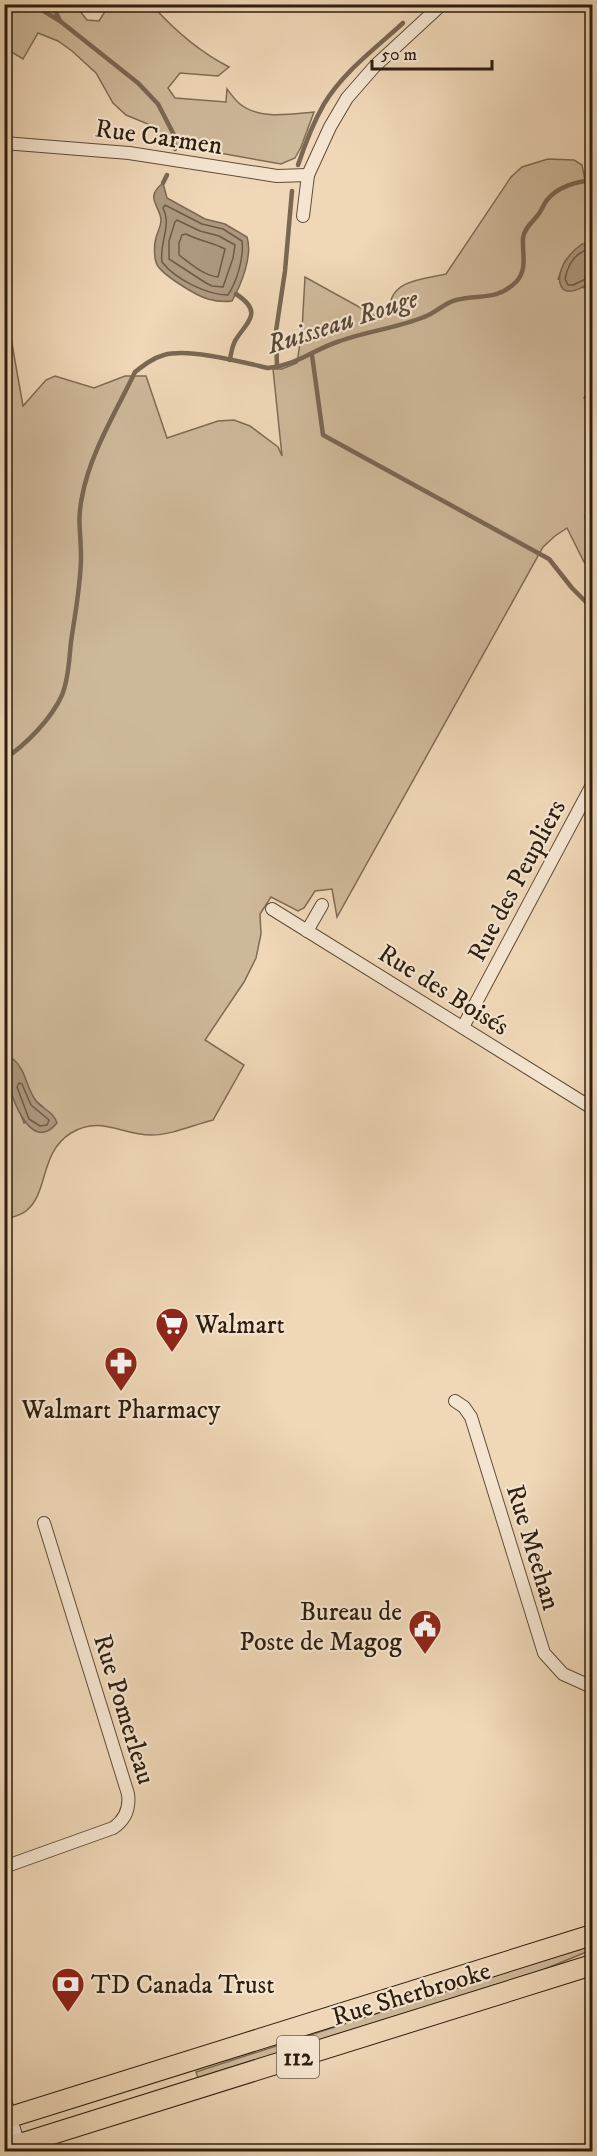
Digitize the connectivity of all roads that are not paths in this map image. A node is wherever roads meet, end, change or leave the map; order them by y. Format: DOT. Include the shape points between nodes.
graph roads {
  1 [pos="442,4"];
  2 [pos="4,143"];
  3 [pos="308,175"];
  4 [pos="303,216"];
  5 [pos="592,785"];
  6 [pos="322,905"];
  7 [pos="272,909"];
  8 [pos="306,931"];
  9 [pos="463,1027"];
  10 [pos="592,1108"];
  11 [pos="455,1401"];
  12 [pos="44,1523"];
  13 [pos="592,1687"];
  14 [pos="4,1867"];
  15 [pos="592,1935"];
  16 [pos="592,1965"];
  17 [pos="4,2097"];
  18 [pos="7,2118"];
  19 [pos="15,2148"];
  1 -- 3 [label="street" via="359,82 337,113"];
  2 -- 3 [label="street, Rue Carmen" via="129,153 278,176"];
  3 -- 4 [label="street"];
  5 -- 9 [label="street, Rue des Peupliers"];
  6 -- 8 [label="street"];
  7 -- 8 [label="street, Rue des Boisés"];
  8 -- 9 [label="street, Rue des Boisés"];
  9 -- 10 [label="street, Rue des Boisés"];
  11 -- 13 [label="street, Rue Meehan" via="471,1417 540,1645 563,1674"];
  12 -- 14 [label="street, Rue Pomerleau" via="129,1803 124,1818 113,1828"];
  15 -- 18 [label="main road, Rue Sherbrooke / 112"];
  16 -- 19 [label="main road, Rue Sherbrooke / 112"];
  17 -- 18 [label="street"];
  18 -- 19 [label="street"];
}
